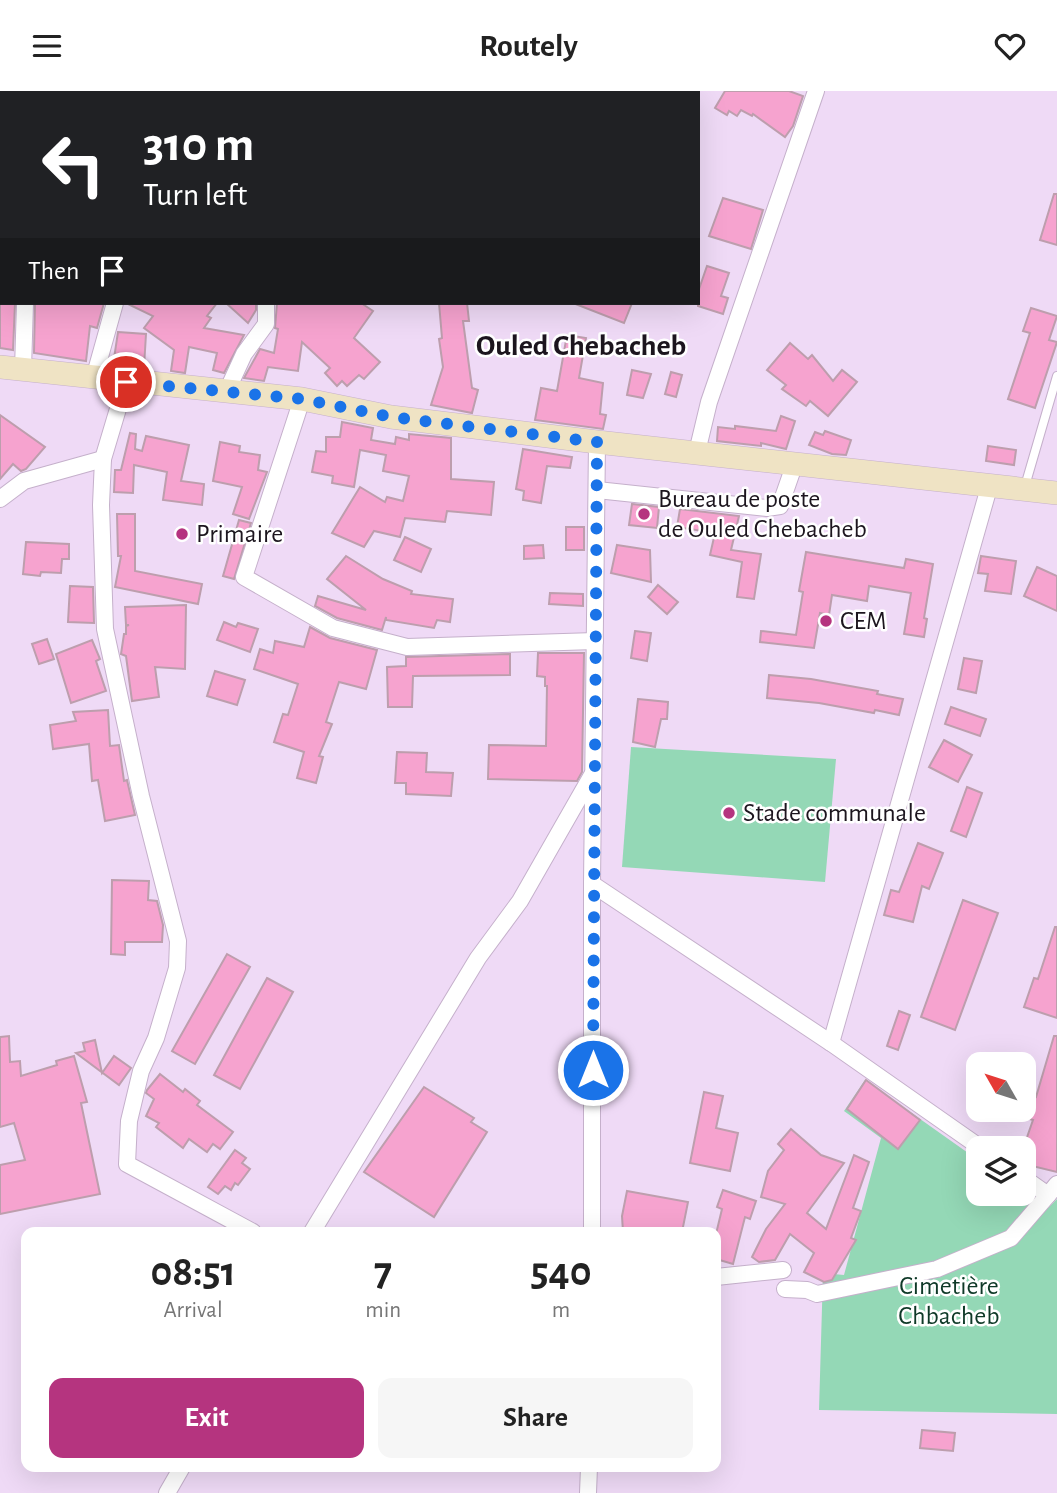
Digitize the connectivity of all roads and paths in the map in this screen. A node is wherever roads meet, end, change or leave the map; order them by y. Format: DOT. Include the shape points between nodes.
graph roads {
  1 [pos="816,91"];
  2 [pos="24,305"];
  3 [pos="114,305"];
  4 [pos="267,305"];
  5 [pos="0,367"];
  6 [pos="23,369"];
  7 [pos="1057,376"];
  8 [pos="94,378"];
  9 [pos="126,382"];
  10 [pos="227,391"];
  11 [pos="302,399"];
  12 [pos="597,442"];
  13 [pos="697,452"];
  14 [pos="103,459"];
  15 [pos="795,463"];
  16 [pos="990,484"];
  17 [pos="1024,489"];
  18 [pos="597,490"];
  19 [pos="1057,492"];
  20 [pos="0,499"];
  21 [pos="595,641"];
  22 [pos="593,773"];
  23 [pos="592,884"];
  24 [pos="831,1043"];
  25 [pos="966,1138"];
  26 [pos="1036,1183"];
  27 [pos="1053,1190"];
  28 [pos="244,1227"];
  29 [pos="315,1227"];
  30 [pos="592,1227"];
  31 [pos="783,1270"];
  32 [pos="721,1276"];
  33 [pos="785,1289"];
  34 [pos="179,1472"];
  35 [pos="589,1472"];
  36 [pos="167,1493"];
  37 [pos="589,1493"];
  1 -- 13 [label="street" via="709,402"];
  2 -- 6 [label="street"];
  3 -- 8 [label="street"];
  4 -- 10 [label="street" via="266,324 244,354"];
  5 -- 6 [label="main road"];
  6 -- 8 [label="main road"];
  7 -- 17 [label="lane"];
  8 -- 9 [label="main road"];
  9 -- 10 [label="main road"];
  9 -- 14 [label="street"];
  10 -- 11 [label="main road"];
  11 -- 12 [label="main road" via="391,417"];
  11 -- 21 [label="street" via="244,577 333,628 407,647"];
  12 -- 13 [label="main road"];
  12 -- 18 [label="street"];
  13 -- 15 [label="main road"];
  14 -- 20 [label="street" via="24,481"];
  14 -- 28 [label="street" via="105,629 178,941 177,968 141,1071 129,1121 127,1164"];
  15 -- 16 [label="main road"];
  15 -- 18 [label="street" via="780,506 767,508"];
  16 -- 17 [label="main road"];
  16 -- 24 [label="street"];
  17 -- 19 [label="main road"];
  18 -- 21 [label="street"];
  21 -- 22 [label="street"];
  22 -- 23 [label="street"];
  22 -- 29 [label="street" via="520,901 478,958"];
  23 -- 24 [label="street"];
  23 -- 30 [label="street"];
  24 -- 25 [label="street"];
  26 -- 27 [label="street"];
  27 -- 33 [label="street" via="1010,1238 937,1269 817,1294"];
  31 -- 32 [label="street"];
  34 -- 36 [label="street"];
  35 -- 37 [label="street"];
}
